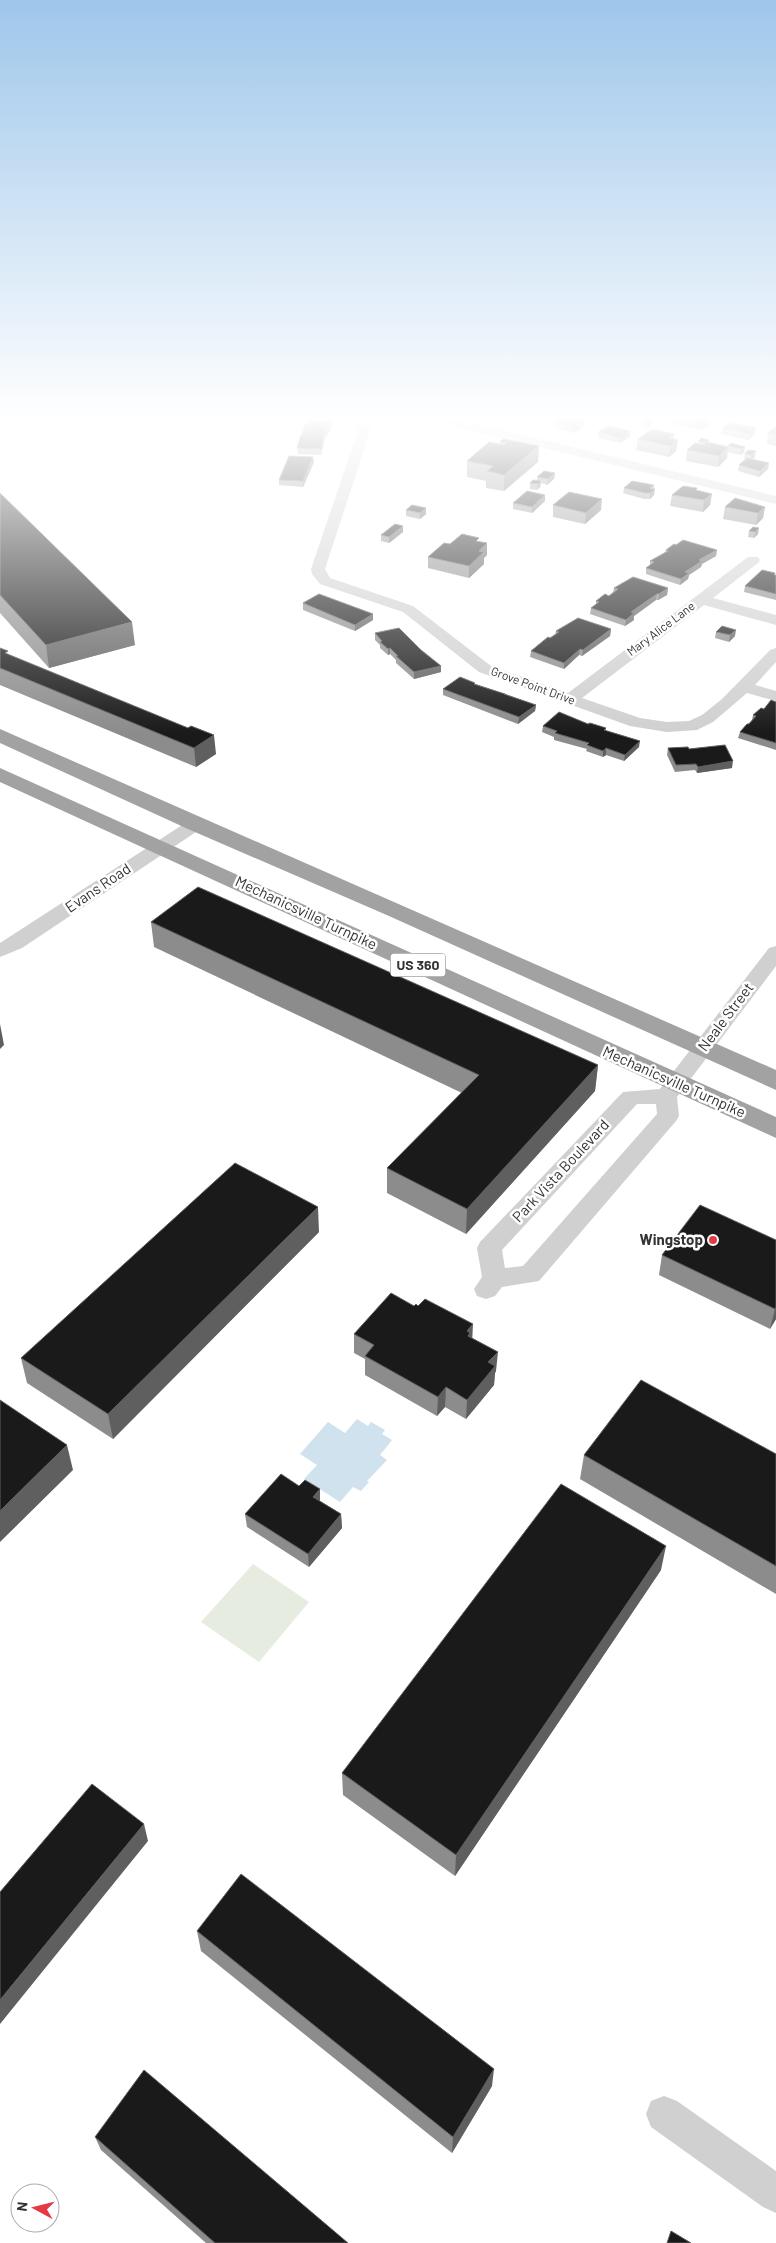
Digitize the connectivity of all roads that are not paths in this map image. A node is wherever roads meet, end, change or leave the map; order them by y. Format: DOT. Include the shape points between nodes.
graph roads {
  1 [pos="333,524"];
  2 [pos="753,560"];
  3 [pos="700,599"];
  4 [pos="776,620"];
  5 [pos="776,653"];
  6 [pos="755,674"];
  7 [pos="776,680"];
  8 [pos="742,686"];
  9 [pos="776,696"];
  10 [pos="570,699"];
  11 [pos="0,735"];
  12 [pos="0,774"];
  13 [pos="196,824"];
  14 [pos="161,847"];
  15 [pos="0,951"];
  16 [pos="776,952"];
  17 [pos="703,1049"];
  18 [pos="776,1081"];
  19 [pos="671,1089"];
  20 [pos="776,1128"];
  21 [pos="664,2114"];
  22 [pos="776,2194"];
  1 -- 10 [label="street, Grove Point Drive" via="318,569 325,581 408,609 485,669"];
  2 -- 3 [label="street, Mary Alice Lane"];
  3 -- 4 [label="street"];
  3 -- 10 [label="street, Mary Alice Lane"];
  5 -- 6 [label="street, Grove Point Drive"];
  6 -- 7 [label="street"];
  6 -- 8 [label="street, Grove Point Drive"];
  8 -- 9 [label="street"];
  8 -- 10 [label="street, Grove Point Drive" via="716,713 698,724 680,727 636,722"];
  11 -- 13 [label="highway, US 360"];
  12 -- 14 [label="highway, Mechanicsville Turnpike / US 360"];
  13 -- 14 [label="street, Evans Road"];
  13 -- 17 [label="highway, US 360"];
  14 -- 15 [label="street, Evans Road"];
  14 -- 19 [label="highway, Mechanicsville Turnpike / US 360"];
  16 -- 17 [label="street, Neale Street"];
  17 -- 18 [label="highway, US 360"];
  17 -- 19 [label="street, Neale Street"];
  19 -- 19 [label="street, Park Vista Boulevard" via="668,1116 530,1274 491,1284 489,1248 631,1097"];
  19 -- 20 [label="highway, Mechanicsville Turnpike / US 360"];
  21 -- 22 [label="street"];
}
